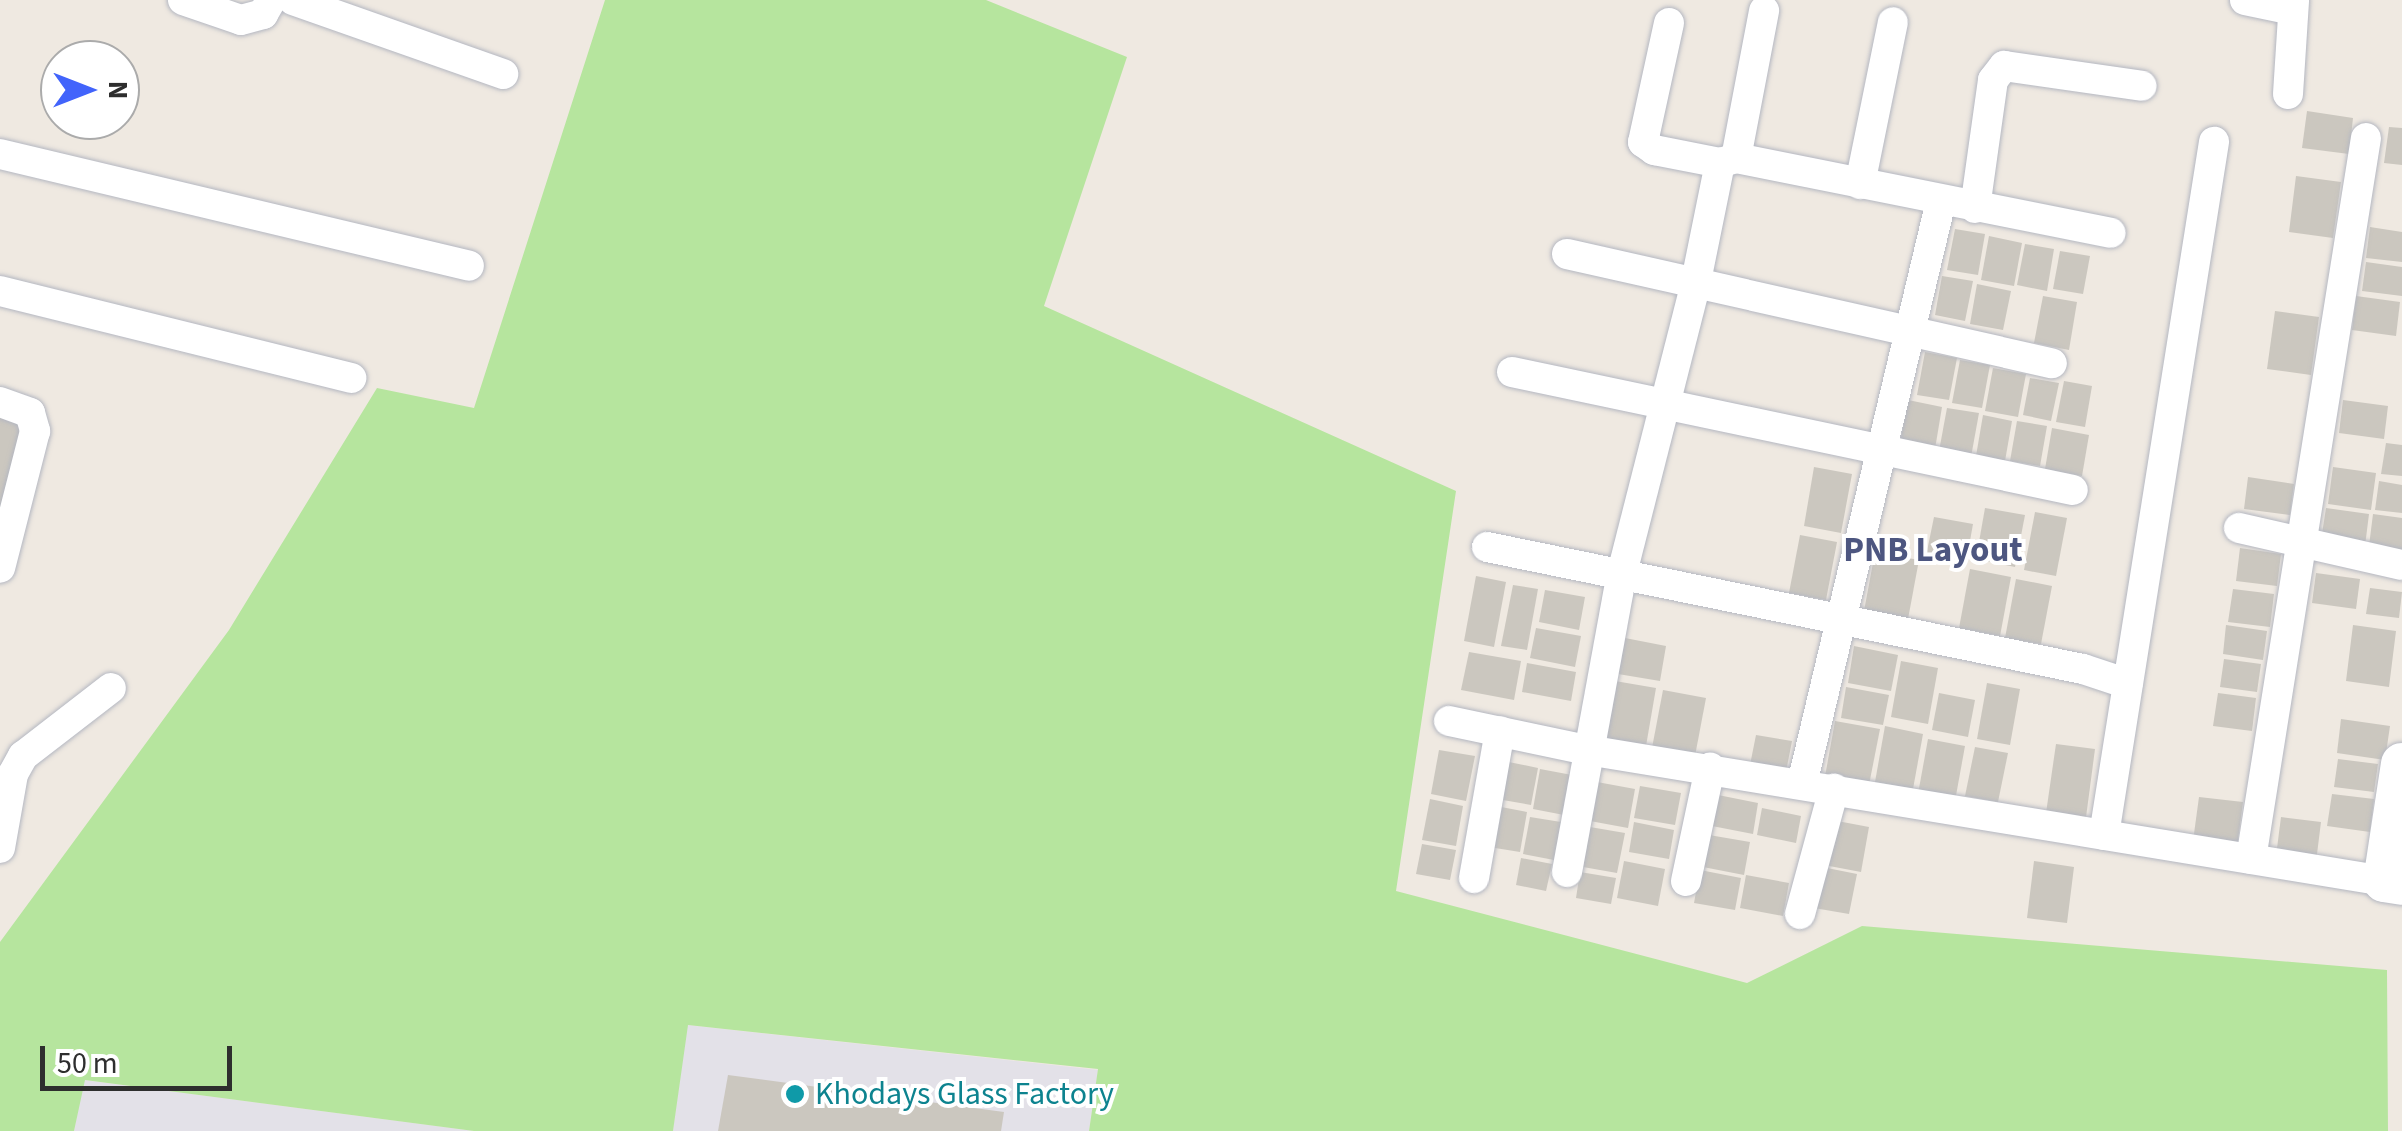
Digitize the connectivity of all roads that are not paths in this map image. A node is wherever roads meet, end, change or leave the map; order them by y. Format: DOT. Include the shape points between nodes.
graph roads {
  1 [pos="184,0"];
  2 [pos="271,0"];
  3 [pos="293,0"];
  4 [pos="2244,0"];
  5 [pos="2294,5"];
  6 [pos="1764,11"];
  7 [pos="1893,22"];
  8 [pos="1668,23"];
  9 [pos="503,74"];
  10 [pos="2142,86"];
  11 [pos="2288,94"];
  12 [pos="2366,138"];
  13 [pos="2214,142"];
  14 [pos="0,154"];
  15 [pos="1728,160"];
  16 [pos="1860,184"];
  17 [pos="1941,202"];
  18 [pos="1975,208"];
  19 [pos="2111,233"];
  20 [pos="1567,254"];
  21 [pos="469,266"];
  22 [pos="1695,286"];
  23 [pos="0,291"];
  24 [pos="1910,333"];
  25 [pos="2052,363"];
  26 [pos="1512,372"];
  27 [pos="351,378"];
  28 [pos="0,402"];
  29 [pos="1665,404"];
  30 [pos="1881,451"];
  31 [pos="2073,490"];
  32 [pos="2239,528"];
  33 [pos="2302,541"];
  34 [pos="1487,546"];
  35 [pos="2402,565"];
  36 [pos="0,568"];
  37 [pos="1622,573"];
  38 [pos="1840,622"];
  39 [pos="2128,684"];
  40 [pos="111,688"];
  41 [pos="1448,720"];
  42 [pos="1500,731"];
  43 [pos="1587,750"];
  44 [pos="2402,764"];
  45 [pos="1710,768"];
  46 [pos="1802,784"];
  47 [pos="1834,789"];
  48 [pos="2104,834"];
  49 [pos="0,848"];
  50 [pos="2251,859"];
  51 [pos="1567,872"];
  52 [pos="1474,878"];
  53 [pos="1686,881"];
  54 [pos="2393,883"];
  55 [pos="1800,914"];
  1 -- 2 [label="street" via="241,20 262,14"];
  3 -- 9 [label="street"];
  4 -- 5 [label="street"];
  5 -- 11 [label="street"];
  6 -- 15 [label="street"];
  7 -- 16 [label="street"];
  8 -- 15 [label="street" via="1643,142 1654,150"];
  10 -- 18 [label="street" via="2004,66 1993,80"];
  12 -- 33 [label="street"];
  13 -- 39 [label="street"];
  14 -- 21 [label="street"];
  15 -- 16 [label="street"];
  15 -- 22 [label="street"];
  16 -- 17 [label="street"];
  17 -- 18 [label="street"];
  17 -- 24 [label="street"];
  18 -- 19 [label="street"];
  20 -- 22 [label="street"];
  22 -- 24 [label="street"];
  22 -- 29 [label="street"];
  23 -- 27 [label="street"];
  24 -- 25 [label="street"];
  24 -- 30 [label="street"];
  26 -- 29 [label="street"];
  28 -- 36 [label="street" via="30,413 35,431"];
  29 -- 30 [label="street"];
  29 -- 37 [label="street"];
  30 -- 31 [label="street"];
  30 -- 38 [label="street"];
  32 -- 33 [label="street"];
  33 -- 35 [label="street"];
  33 -- 50 [label="street"];
  34 -- 37 [label="street"];
  37 -- 38 [label="street"];
  37 -- 43 [label="street"];
  38 -- 39 [label="street" via="2083,669"];
  38 -- 46 [label="street"];
  39 -- 48 [label="street"];
  40 -- 49 [label="street" via="23,756 13,774"];
  41 -- 42 [label="street"];
  42 -- 43 [label="street"];
  42 -- 52 [label="street"];
  43 -- 45 [label="street"];
  43 -- 51 [label="street"];
  44 -- 54 [label="street"];
  45 -- 46 [label="street"];
  45 -- 53 [label="street"];
  46 -- 47 [label="street"];
  47 -- 48 [label="street"];
  47 -- 55 [label="street"];
  48 -- 50 [label="street"];
  50 -- 54 [label="street"];
}
